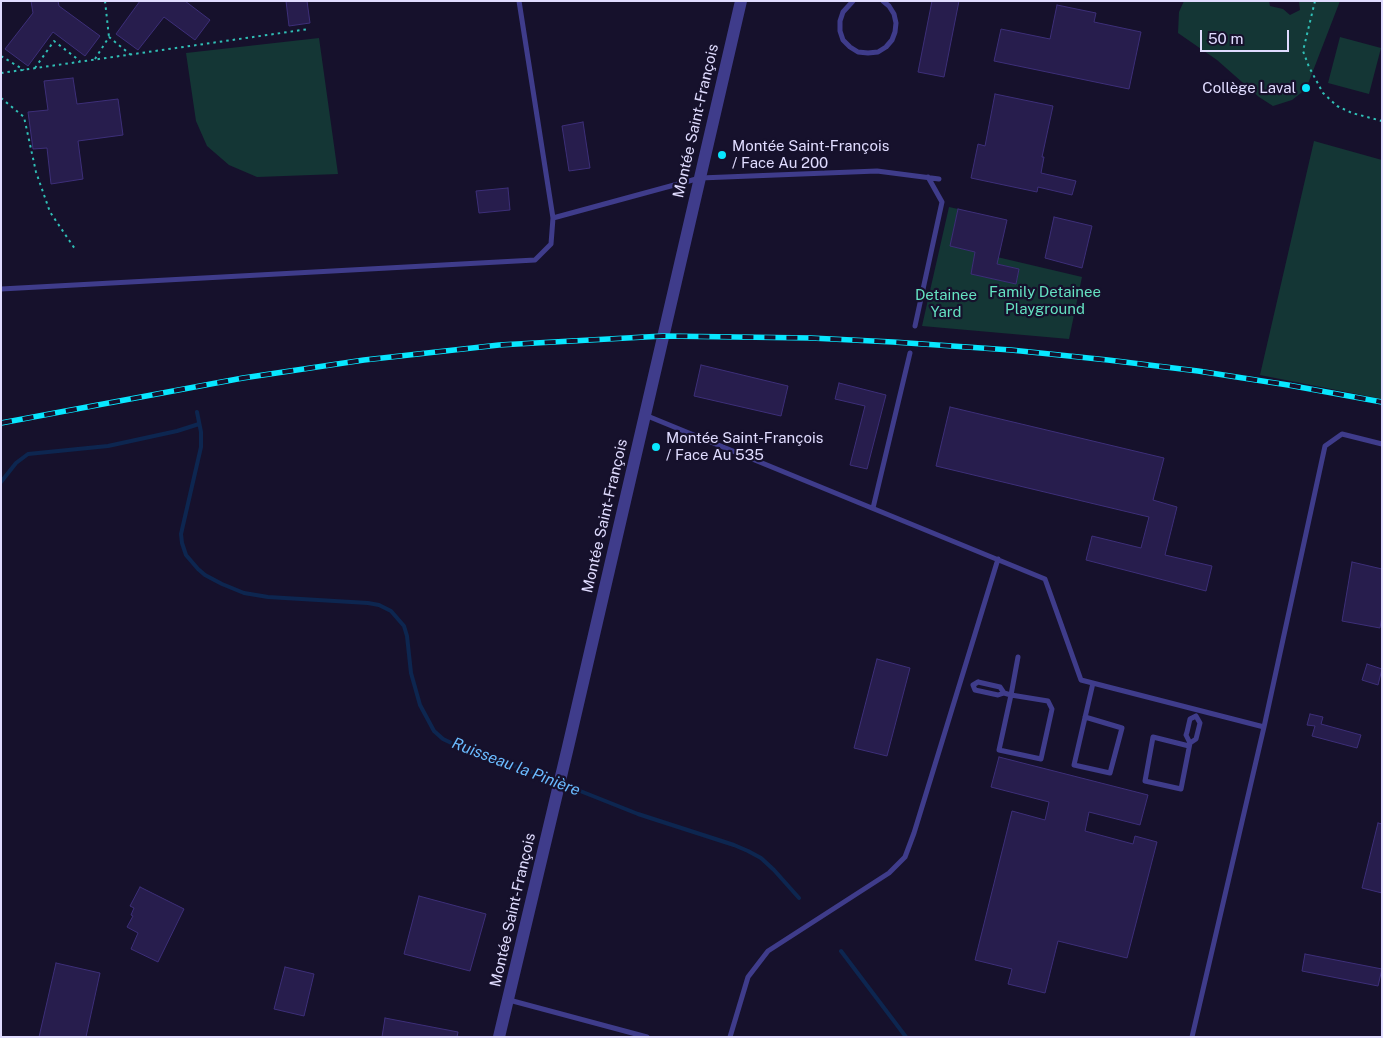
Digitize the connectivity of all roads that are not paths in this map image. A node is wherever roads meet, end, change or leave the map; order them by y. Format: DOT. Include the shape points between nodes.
graph roads {
  1 [pos="519,1"];
  2 [pos="741,1"];
  3 [pos="853,1"];
  4 [pos="883,1"];
  5 [pos="928,177"];
  6 [pos="700,178"];
  7 [pos="939,179"];
  8 [pos="553,218"];
  9 [pos="1,289"];
  10 [pos="915,326"];
  11 [pos="910,353"];
  12 [pos="645,415"];
  13 [pos="1382,444"];
  14 [pos="872,508"];
  15 [pos="998,559"];
  16 [pos="1018,657"];
  17 [pos="960,682"];
  18 [pos="1093,683"];
  19 [pos="1011,695"];
  20 [pos="1196,710"];
  21 [pos="1196,716"];
  22 [pos="1086,717"];
  23 [pos="1264,728"];
  24 [pos="1190,744"];
  25 [pos="508,999"];
  26 [pos="499,1037"];
  27 [pos="647,1037"];
  28 [pos="730,1037"];
  29 [pos="1192,1037"];
  1 -- 8 [label="lane"];
  2 -- 6 [label="street, Montée Saint-François"];
  3 -- 4 [label="lane" via="842,12 840,31 850,47 868,54 886,47 895,32 894,14"];
  5 -- 6 [label="lane" via="877,170"];
  5 -- 7 [label="lane"];
  5 -- 10 [label="lane" via="942,202"];
  6 -- 8 [label="lane"];
  6 -- 12 [label="street, Montée Saint-François"];
  8 -- 9 [label="lane" via="551,244 535,260"];
  11 -- 14 [label="lane"];
  12 -- 14 [label="lane"];
  12 -- 25 [label="street, Montée Saint-François"];
  13 -- 23 [label="lane" via="1342,434 1325,446"];
  14 -- 15 [label="lane"];
  15 -- 17 [label="lane"];
  15 -- 18 [label="lane" via="1045,579 1081,680"];
  16 -- 19 [label="lane"];
  17 -- 19 [label="lane" via="1000,687"];
  17 -- 28 [label="lane" via="905,857 890,873 768,951 748,977"];
  18 -- 20 [label="lane"];
  18 -- 22 [label="lane"];
  19 -- 19 [label="lane" via="1048,701 1052,709 1041,759 999,750"];
  20 -- 21 [label="lane"];
  20 -- 23 [label="lane"];
  21 -- 24 [label="lane" via="1200,723 1196,739"];
  21 -- 24 [label="lane" via="1190,719 1186,735"];
  22 -- 22 [label="lane" via="1074,765 1110,773 1122,728"];
  23 -- 29 [label="lane"];
  24 -- 24 [label="lane" via="1181,789 1145,781 1153,737"];
  25 -- 26 [label="street, Montée Saint-François"];
  25 -- 27 [label="lane"];
}
